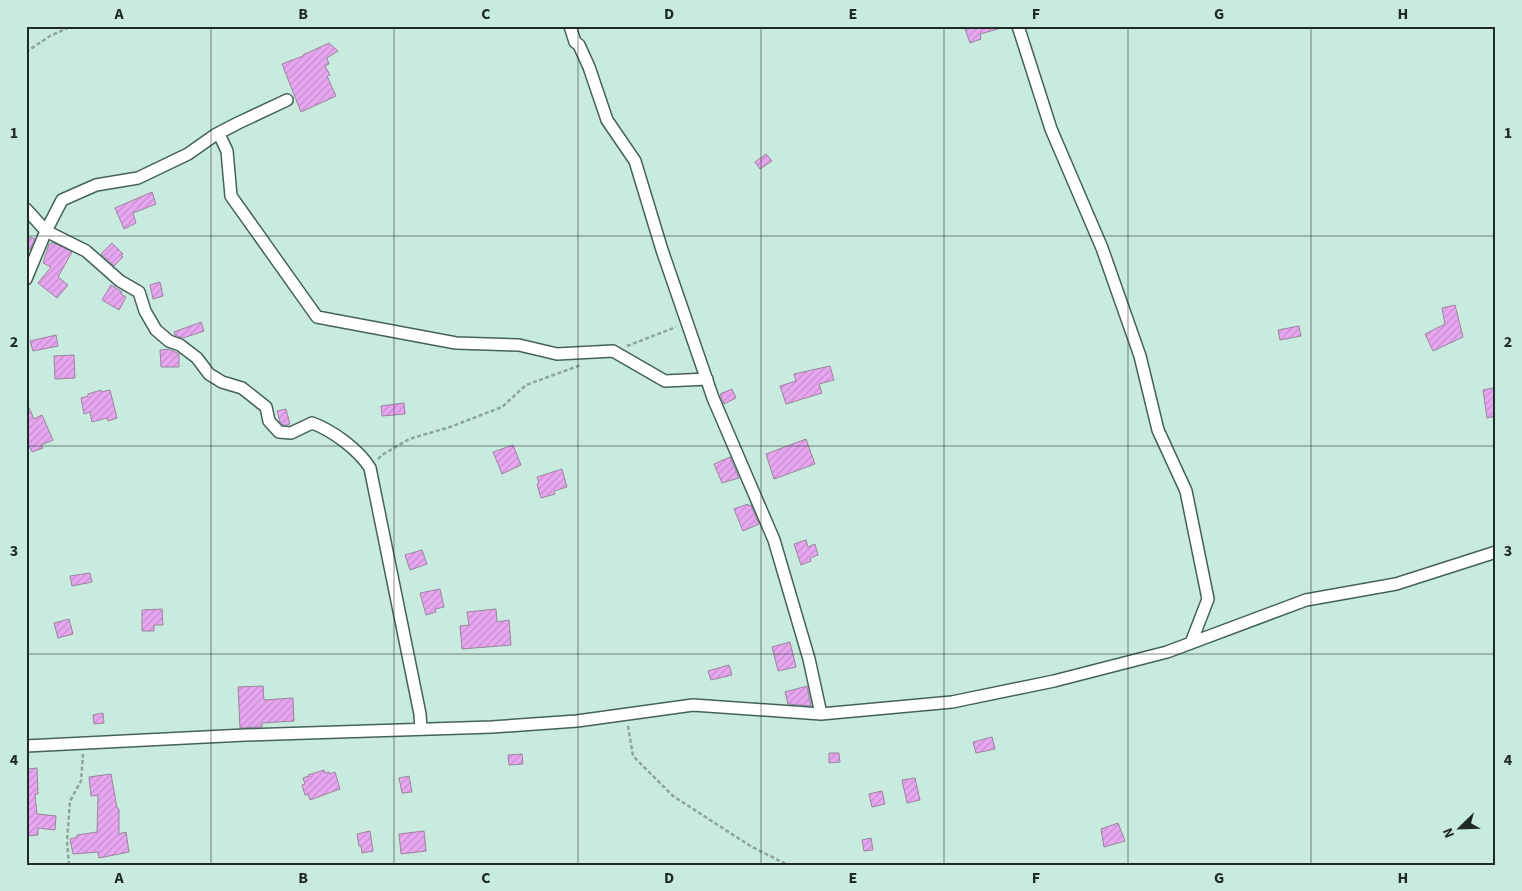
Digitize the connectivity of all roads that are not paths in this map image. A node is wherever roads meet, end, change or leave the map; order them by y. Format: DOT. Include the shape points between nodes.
graph roads {
  1 [pos="570,26"];
  2 [pos="1018,26"];
  3 [pos="287,100"];
  4 [pos="219,134"];
  5 [pos="26,209"];
  6 [pos="46,231"];
  7 [pos="26,279"];
  8 [pos="707,380"];
  9 [pos="1496,552"];
  10 [pos="1191,643"];
  11 [pos="821,714"];
  12 [pos="421,729"];
  13 [pos="26,746"];
  1 -- 8 [label="street" via="589,67 606,120 635,161"];
  2 -- 10 [label="street" via="1051,129 1102,248 1134,338 1158,430 1186,491 1208,599"];
  3 -- 4 [label="street"];
  4 -- 6 [label="street" via="188,154 138,178 96,185 62,200"];
  4 -- 8 [label="street" via="228,151 231,196 317,317 456,343 519,345 557,354 613,351 664,381"];
  5 -- 6 [label="street"];
  6 -- 7 [label="street"];
  6 -- 12 [label="street" via="86,251 120,281 139,292 156,330 197,358 209,374 242,388 266,407 269,421 279,432 291,433 312,424 325,428 364,458 370,468"];
  8 -- 11 [label="street" via="774,540 809,659"];
  9 -- 10 [label="street" via="1396,584 1306,600"];
  10 -- 11 [label="street" via="1168,652 1054,681 952,702"];
  11 -- 12 [label="street" via="693,705 577,721"];
  12 -- 13 [label="street"];
}
